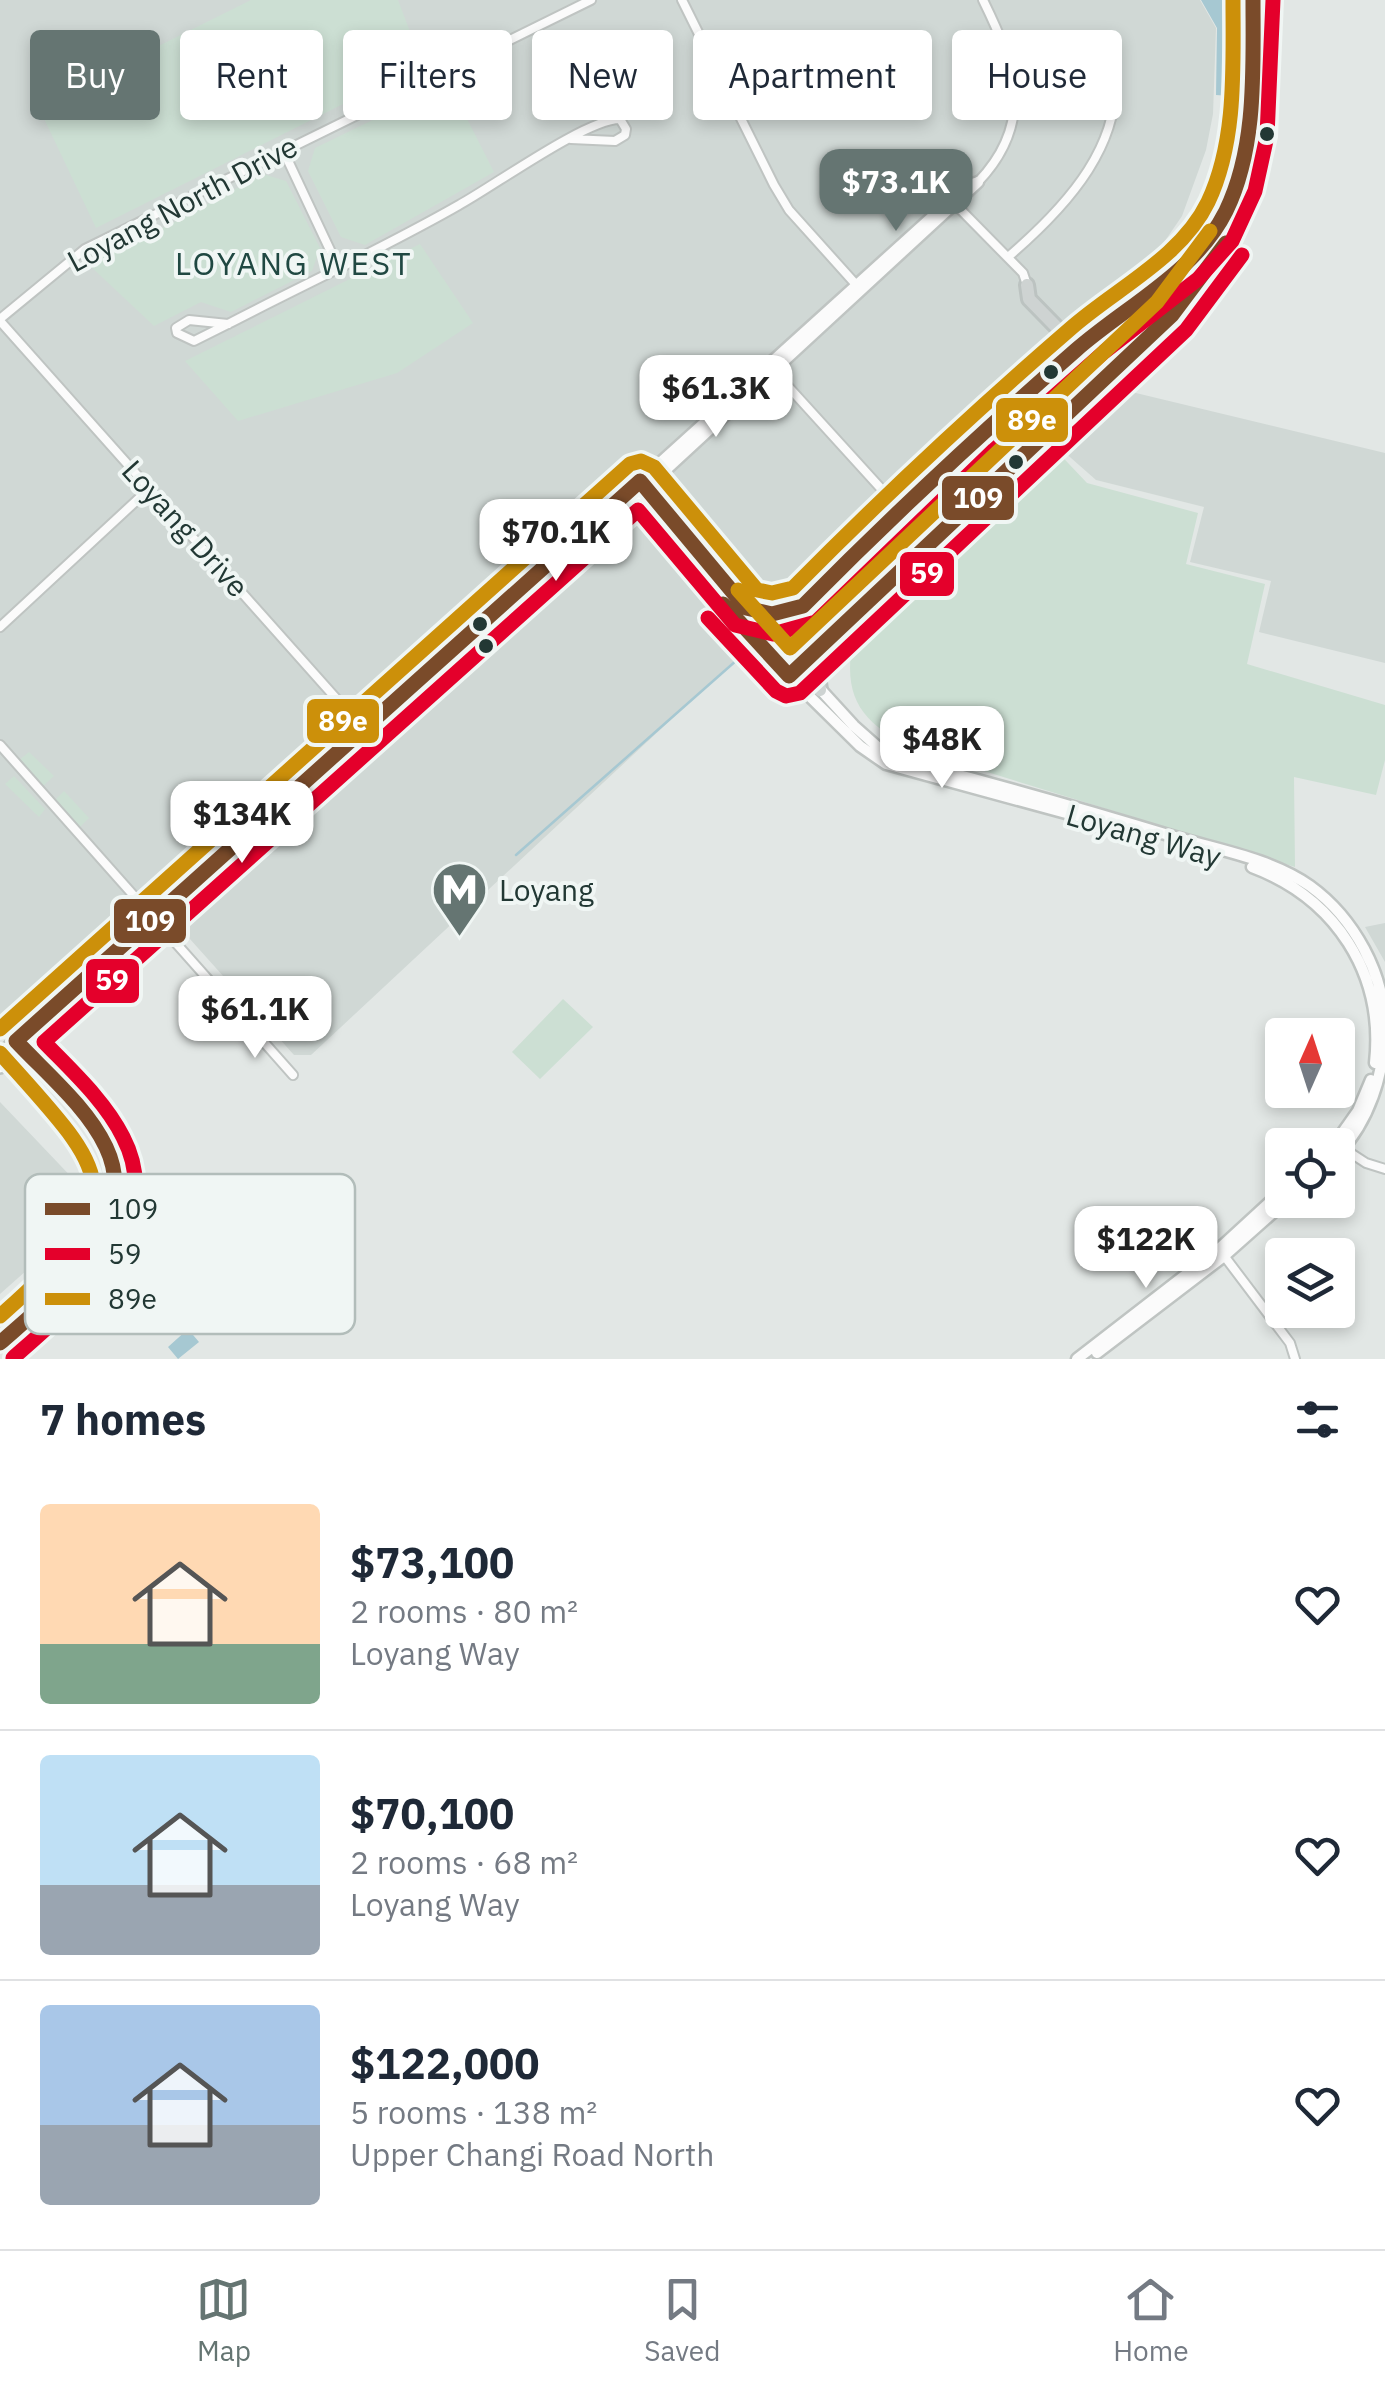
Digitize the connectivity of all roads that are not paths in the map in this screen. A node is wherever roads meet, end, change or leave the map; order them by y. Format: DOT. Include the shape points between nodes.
graph roads {
  1 [pos="591,0"];
  2 [pos="682,0"];
  3 [pos="983,0"];
  4 [pos="1253,0"];
  5 [pos="1267,0"];
  6 [pos="1111,100"];
  7 [pos="1107,120"];
  8 [pos="571,139"];
  9 [pos="283,150"];
  10 [pos="978,182"];
  11 [pos="951,205"];
  12 [pos="1008,257"];
  13 [pos="338,267"];
  14 [pos="1027,285"];
  15 [pos="860,289"];
  16 [pos="0,320"];
  17 [pos="228,324"];
  18 [pos="1084,343"];
  19 [pos="770,370"];
  20 [pos="643,484"];
  21 [pos="149,489"];
  22 [pos="885,493"];
  23 [pos="627,498"];
  24 [pos="803,606"];
  25 [pos="746,608"];
  26 [pos="0,626"];
  27 [pos="776,640"];
  28 [pos="827,642"];
  29 [pos="766,652"];
  30 [pos="794,672"];
  31 [pos="820,690"];
  32 [pos="367,732"];
  33 [pos="0,744"];
  34 [pos="158,920"];
  35 [pos="35,1036"];
  36 [pos="19,1044"];
  37 [pos="0,1055"];
  38 [pos="34,1062"];
  39 [pos="0,1067"];
  40 [pos="294,1075"];
  41 [pos="1349,1128"];
  42 [pos="1355,1131"];
  43 [pos="1355,1157"];
  44 [pos="1385,1169"];
  45 [pos="106,1174"];
  46 [pos="1265,1208"];
  47 [pos="1265,1218"];
  48 [pos="1222,1252"];
  49 [pos="25,1320"];
  50 [pos="0,1343"];
  51 [pos="1078,1359"];
  52 [pos="1089,1359"];
  53 [pos="1295,1359"];
  1 -- 9 [label="street, Loyang North Drive"];
  2 -- 15 [label="street" via="782,198"];
  3 -- 10 [label="street" via="1006,54 1016,101 1004,148"];
  4 -- 18 [label="main road" via="1251,105 1227,209 1196,256"];
  5 -- 28 [label="main road" via="1260,153 1216,260 1172,314"];
  6 -- 6 [label="street" via="1091,76 1092,58 1100,53 1114,61"];
  7 -- 12 [label="street" via="1088,172 1066,204"];
  8 -- 8 [label="street" via="610,119 620,119 626,129 615,141"];
  8 -- 13 [label="street"];
  9 -- 13 [label="street"];
  9 -- 16 [label="street, Loyang North Drive" via="85,250"];
  10 -- 11 [label="street"];
  10 -- 11 [label="street"];
  11 -- 12 [label="street"];
  11 -- 15 [label="street"];
  12 -- 14 [label="street"];
  13 -- 17 [label="street"];
  14 -- 18 [label="main road" via="1030,299 1072,343"];
  15 -- 19 [label="street"];
  16 -- 21 [label="street, Loyang Drive"];
  17 -- 17 [label="street" via="194,341 176,333 189,320"];
  18 -- 24 [label="main road"];
  19 -- 20 [label="street"];
  19 -- 22 [label="street"];
  20 -- 23 [label="main road"];
  20 -- 25 [label="main road, Loyang Way"];
  21 -- 26 [label="street"];
  21 -- 32 [label="street, Loyang Drive"];
  23 -- 29 [label="main road, Loyang Way"];
  23 -- 32 [label="main road"];
  24 -- 25 [label="main road" via="772,614"];
  24 -- 27 [label="main road"];
  25 -- 27 [label="main road, Loyang Way"];
  27 -- 29 [label="main road"];
  27 -- 30 [label="main road, Loyang Way"];
  28 -- 30 [label="main road"];
  28 -- 31 [label="main road" via="817,666"];
  29 -- 30 [label="main road, Loyang Way"];
  30 -- 31 [label="street, Loyang Way"];
  30 -- 41 [label="street, Loyang Way" via="860,746 886,764 1241,863 1317,902 1354,948 1376,1013 1370,1082"];
  31 -- 42 [label="street, Loyang Way" via="889,756 1260,862 1318,893 1361,944 1384,1010 1377,1084"];
  32 -- 34 [label="main road"];
  33 -- 34 [label="street"];
  34 -- 35 [label="main road"];
  34 -- 36 [label="main road"];
  34 -- 40 [label="street"];
  35 -- 36 [label="main road"];
  35 -- 38 [label="street"];
  36 -- 37 [label="main road"];
  36 -- 38 [label="street"];
  36 -- 39 [label="main road"];
  38 -- 45 [label="street" via="97,1135"];
  43 -- 44 [label="street"];
  46 -- 48 [label="street"];
  47 -- 48 [label="street"];
  48 -- 51 [label="street"];
  48 -- 52 [label="street"];
  48 -- 53 [label="street"];
  49 -- 50 [label="street"];
}
